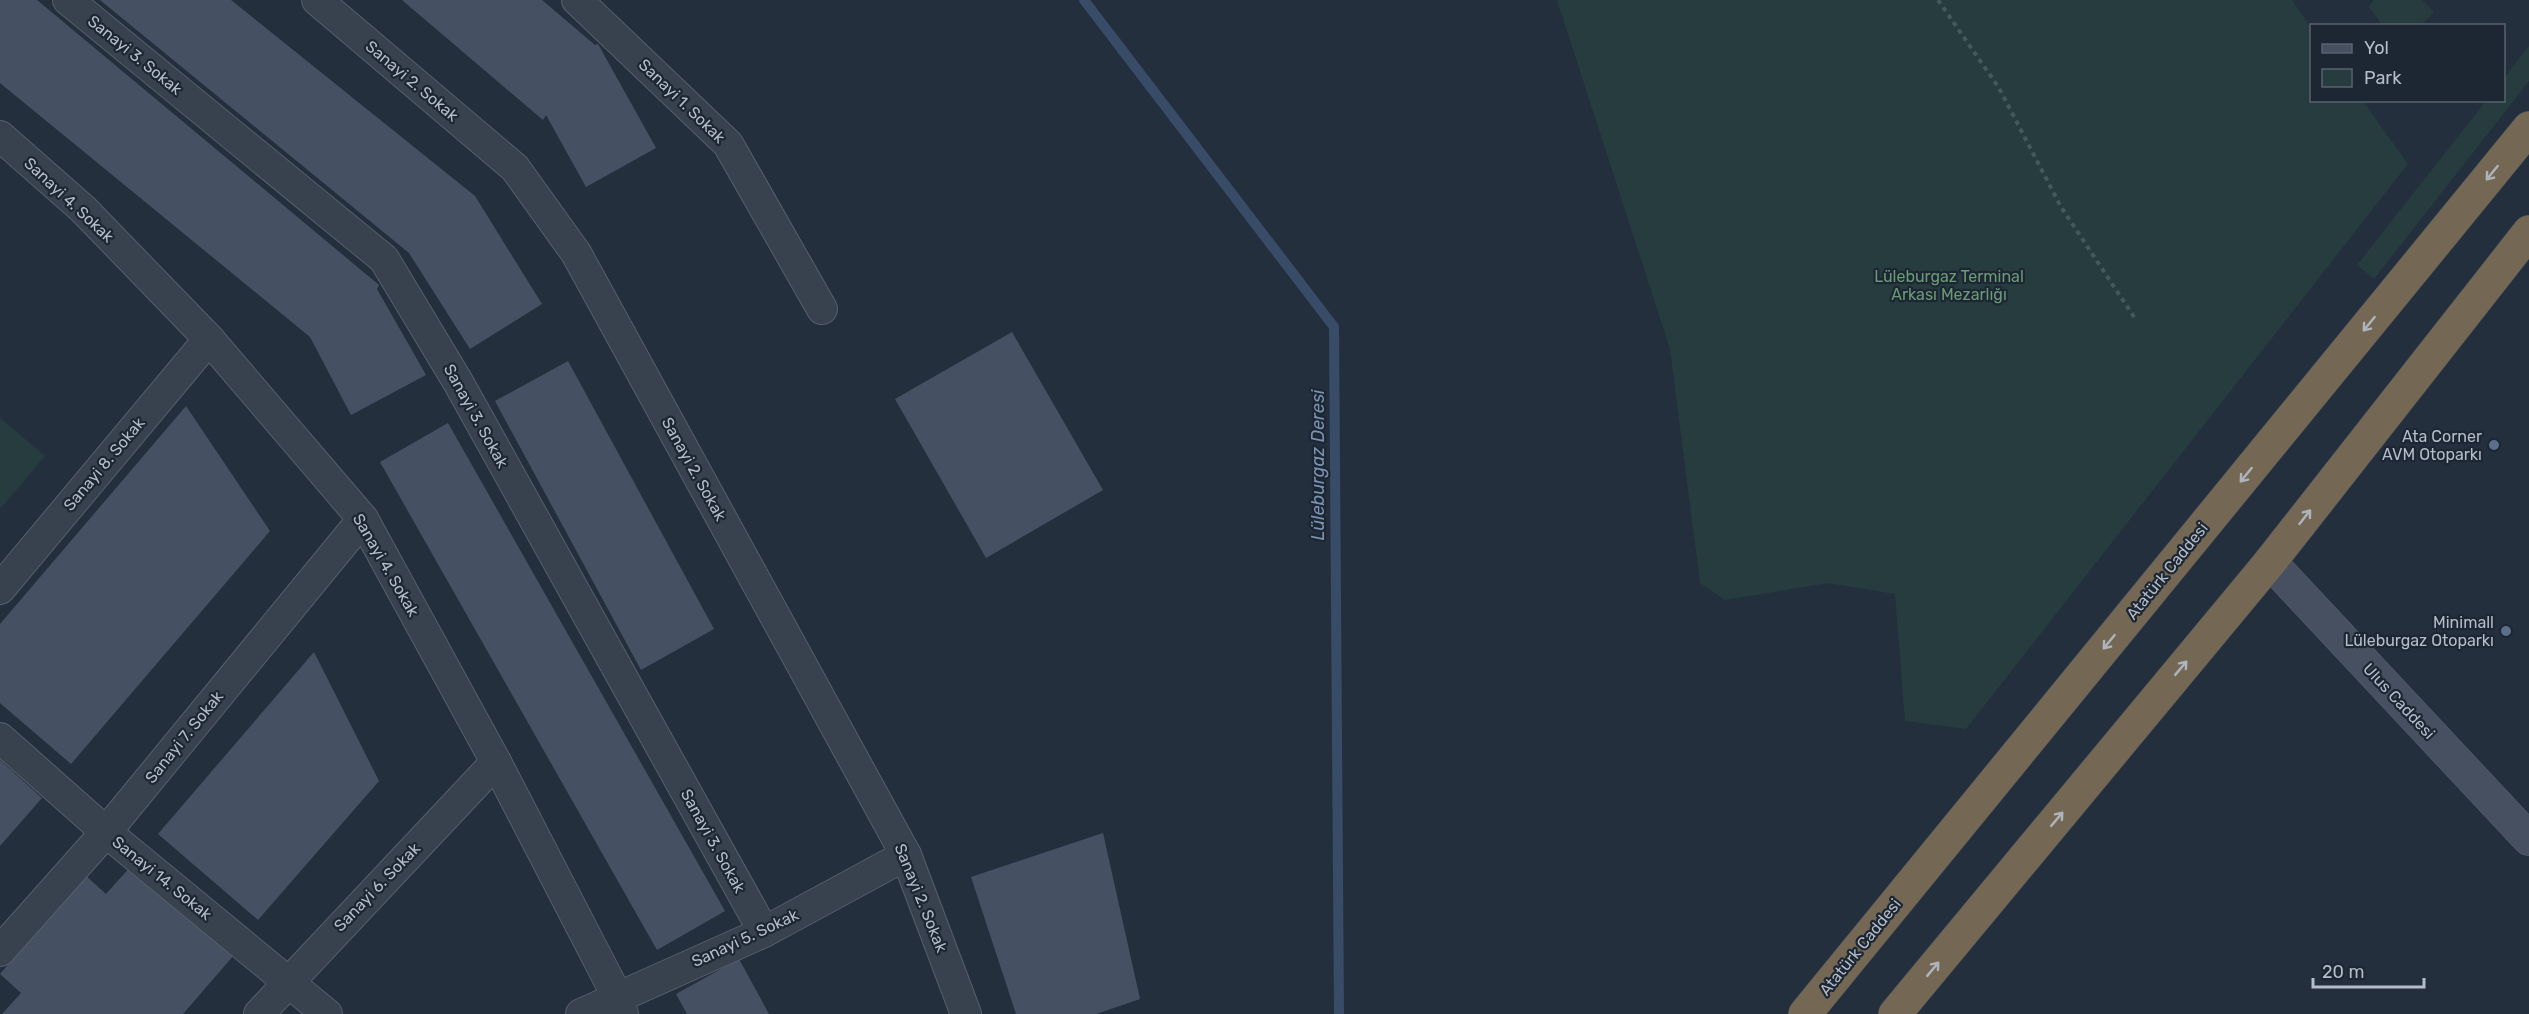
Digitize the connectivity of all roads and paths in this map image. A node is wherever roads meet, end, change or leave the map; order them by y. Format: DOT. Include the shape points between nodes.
graph roads {
  1 [pos="68,0"];
  2 [pos="317,0"];
  3 [pos="578,0"];
  4 [pos="1938,0"];
  5 [pos="2529,128"];
  6 [pos="0,136"];
  7 [pos="2529,232"];
  8 [pos="822,309"];
  9 [pos="2136,320"];
  10 [pos="209,339"];
  11 [pos="363,519"];
  12 [pos="2270,562"];
  13 [pos="0,589"];
  14 [pos="0,738"];
  15 [pos="496,762"];
  16 [pos="106,832"];
  17 [pos="2529,839"];
  18 [pos="906,855"];
  19 [pos="764,932"];
  20 [pos="0,951"];
  21 [pos="288,980"];
  22 [pos="620,1005"];
  23 [pos="259,1014"];
  24 [pos="327,1014"];
  25 [pos="581,1014"];
  26 [pos="966,1014"];
  27 [pos="1805,1014"];
  28 [pos="1895,1014"];
  1 -- 19 [label="street, Sanayi 3. Sokak" via="384,259 458,382"];
  2 -- 18 [label="street, Sanayi 2. Sokak" via="515,168 576,253"];
  3 -- 8 [label="street, Sanayi 1. Sokak" via="728,144"];
  4 -- 9 [label="path" via="1999,88 2061,207"];
  5 -- 27 [label="highway, Atatürk Caddesi, one-way"];
  6 -- 10 [label="street, Sanayi 4. Sokak" via="83,209"];
  12 -- 7 [label="highway, one-way"];
  10 -- 11 [label="street, Sanayi 4. Sokak"];
  10 -- 13 [label="street, Sanayi 8. Sokak"];
  11 -- 15 [label="street, Sanayi 4. Sokak"];
  11 -- 16 [label="street, Sanayi 7. Sokak"];
  12 -- 17 [label="street, Ulus Caddesi"];
  28 -- 12 [label="highway, one-way"];
  14 -- 16 [label="street, Sanayi 14. Sokak"];
  15 -- 21 [label="street, Sanayi 6. Sokak"];
  15 -- 22 [label="street, Sanayi 4. Sokak"];
  16 -- 20 [label="street, Sanayi 7. Sokak"];
  16 -- 21 [label="street, Sanayi 14. Sokak"];
  18 -- 19 [label="street, Sanayi 5. Sokak"];
  18 -- 26 [label="street, Sanayi 2. Sokak"];
  19 -- 22 [label="street, Sanayi 5. Sokak"];
  21 -- 23 [label="street, Sanayi 6. Sokak"];
  21 -- 24 [label="street, Sanayi 14. Sokak"];
  22 -- 25 [label="street, Sanayi 5. Sokak"];
}
